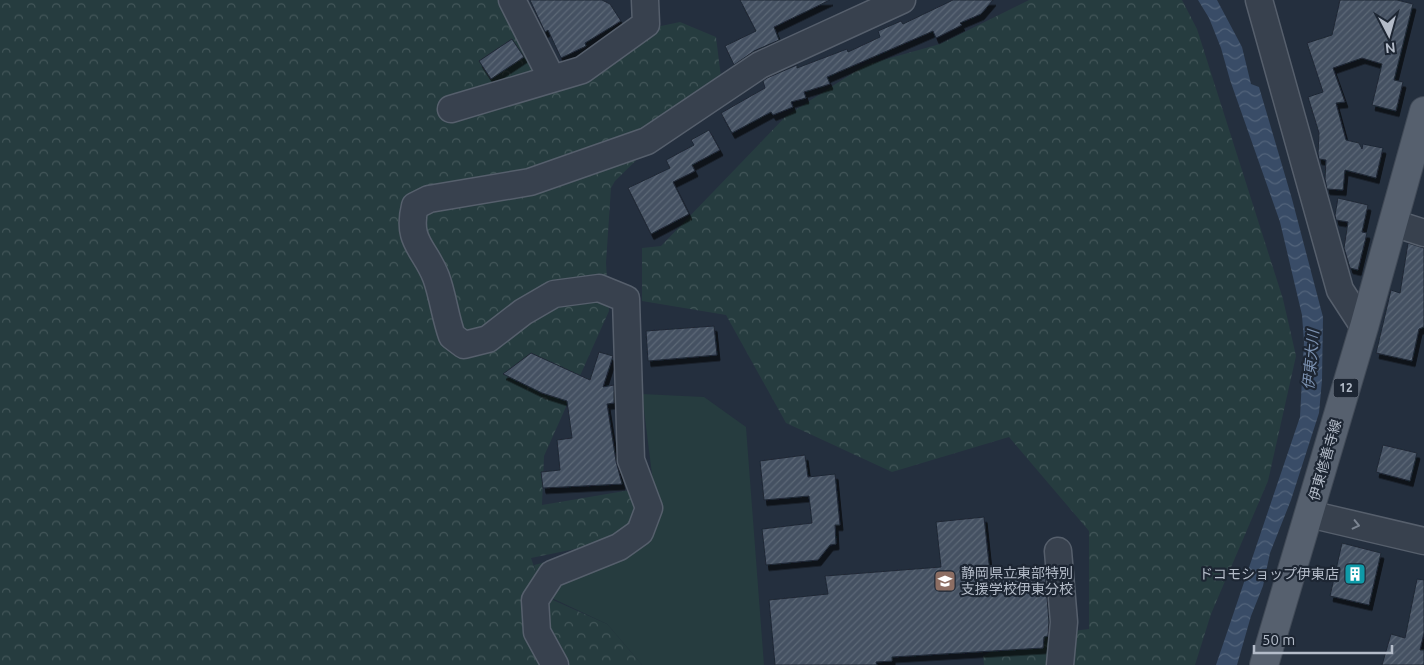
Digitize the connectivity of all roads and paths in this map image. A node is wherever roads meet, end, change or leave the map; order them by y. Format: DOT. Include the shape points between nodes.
graph roads {
  1 [pos="512,0"];
  2 [pos="645,0"];
  3 [pos="902,0"];
  4 [pos="1259,0"];
  5 [pos="551,77"];
  6 [pos="452,109"];
  7 [pos="1424,111"];
  8 [pos="1393,223"];
  9 [pos="1424,233"];
  10 [pos="1364,327"];
  11 [pos="1309,514"];
  12 [pos="1424,541"];
  13 [pos="1058,552"];
  14 [pos="555,665"];
  15 [pos="1060,665"];
  16 [pos="1264,665"];
  1 -- 5 [label="street"];
  2 -- 5 [label="street" via="646,24 582,70"];
  3 -- 14 [label="street" via="760,65 647,141 530,182 429,199 415,206 412,221 416,244 436,276 452,336 464,345 488,339 523,312 554,294 599,288 626,299 631,460 649,508 640,532 619,547 552,574 535,600 537,632"];
  4 -- 10 [label="street" via="1340,290"];
  5 -- 6 [label="street"];
  7 -- 8 [label="main road, 伊東修善寺線 / 12"];
  8 -- 9 [label="street"];
  8 -- 10 [label="main road, 伊東修善寺線 / 12"];
  10 -- 11 [label="main road, 伊東修善寺線 / 12"];
  11 -- 12 [label="street, one-way"];
  11 -- 16 [label="main road, 伊東修善寺線 / 12"];
  13 -- 15 [label="street" via="1064,622"];
}
